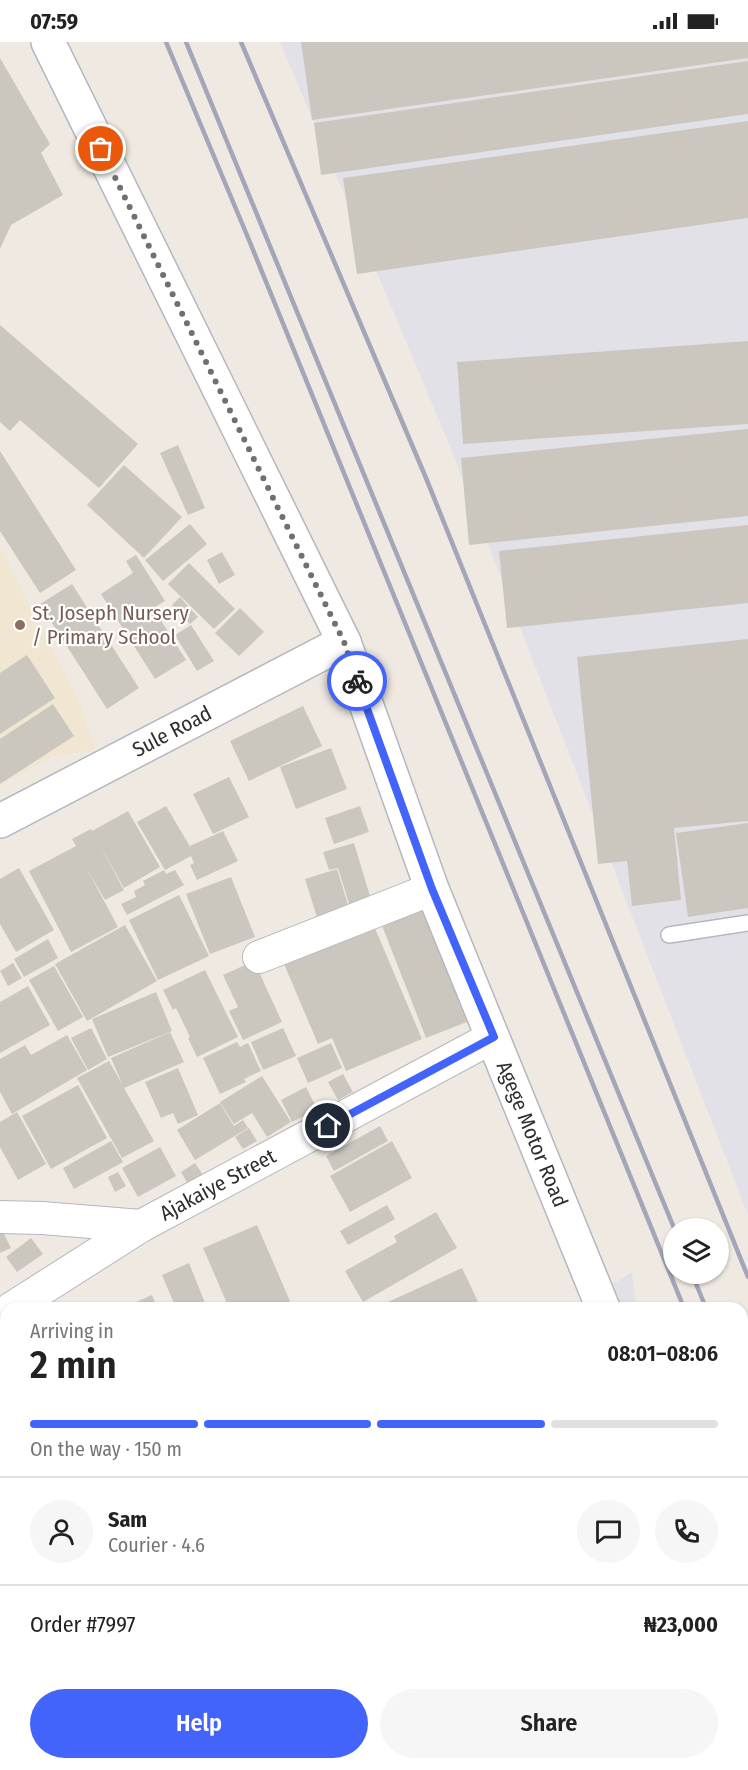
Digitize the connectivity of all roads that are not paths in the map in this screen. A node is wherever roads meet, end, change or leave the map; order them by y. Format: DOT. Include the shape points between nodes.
graph roads {
  1 [pos="48,42"];
  2 [pos="344,642"];
  3 [pos="0,821"];
  4 [pos="432,889"];
  5 [pos="748,923"];
  6 [pos="669,935"];
  7 [pos="259,957"];
  8 [pos="494,1037"];
  9 [pos="0,1217"];
  10 [pos="141,1226"];
  11 [pos="21,1302"];
  12 [pos="601,1302"];
  1 -- 2 [label="main road, Agege Motor Road"];
  2 -- 3 [label="main road, Sule Road"];
  2 -- 4 [label="main road, Agege Motor Road"];
  4 -- 7 [label="street"];
  4 -- 8 [label="main road, Agege Motor Road"];
  5 -- 6 [label="lane"];
  8 -- 10 [label="street, Ajakaiye Street"];
  8 -- 12 [label="main road, Agege Motor Road"];
  9 -- 10 [label="street"];
  10 -- 11 [label="street, Ajakaiye Street"];
}
